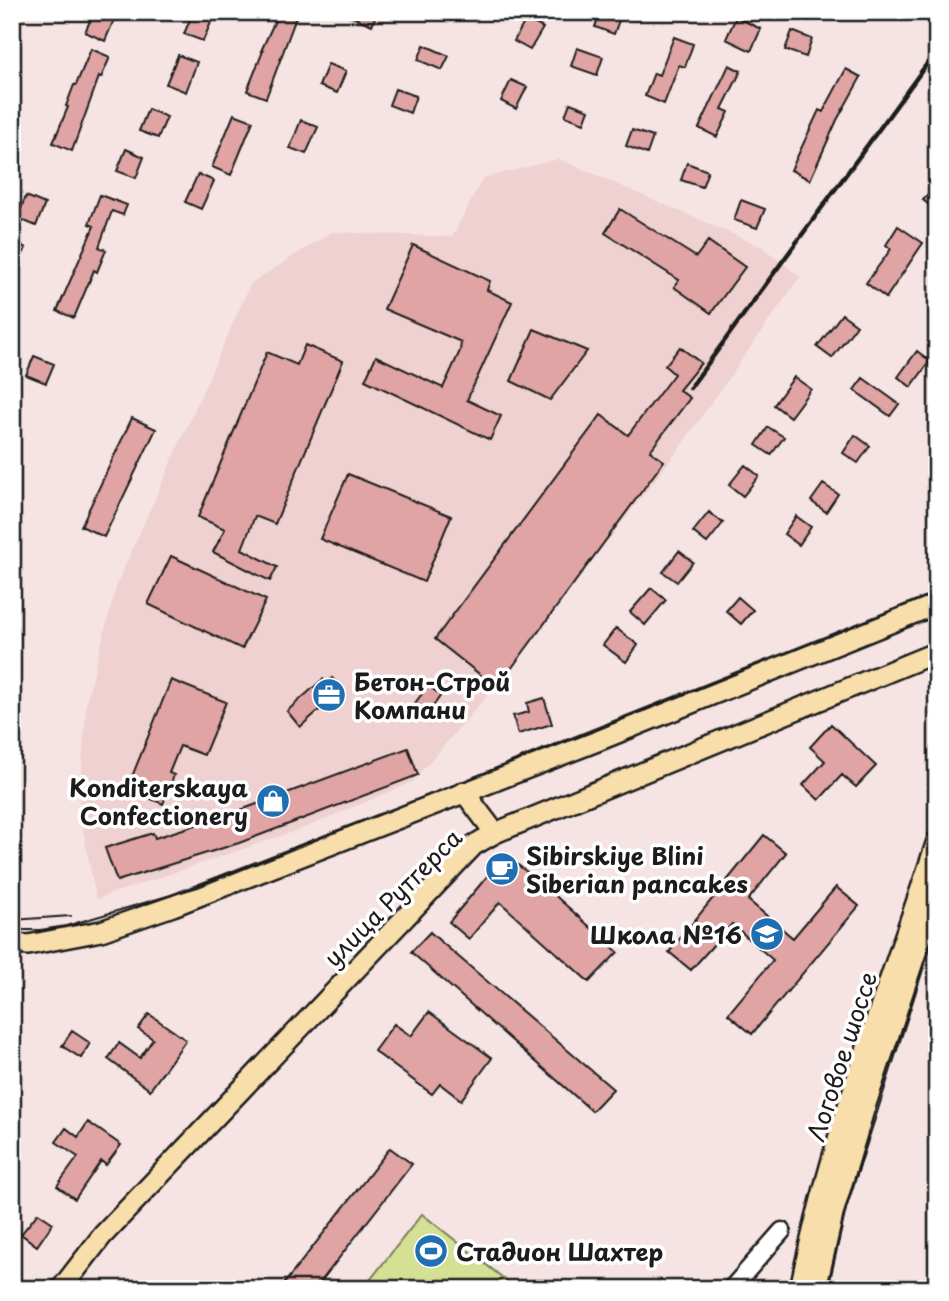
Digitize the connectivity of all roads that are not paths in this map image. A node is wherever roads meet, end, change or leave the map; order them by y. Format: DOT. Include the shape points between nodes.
graph roads {
  1 [pos="937,604"];
  2 [pos="937,652"];
  3 [pos="464,792"];
  4 [pos="495,833"];
  5 [pos="937,841"];
  6 [pos="937,889"];
  7 [pos="20,944"];
  8 [pos="782,1231"];
  9 [pos="61,1289"];
  10 [pos="732,1289"];
  11 [pos="800,1289"];
  12 [pos="816,1289"];
  1 -- 3 [label="main road, улица Рутгерса"];
  2 -- 4 [label="main road, улица Рутгерса"];
  3 -- 4 [label="main road"];
  3 -- 7 [label="main road, улица Рутгерса" via="101,931"];
  4 -- 9 [label="main road, улица Рутгерса" via="474,845 446,873 102,1236"];
  5 -- 11 [label="main road, Логовое шоссе" via="847,1111"];
  6 -- 12 [label="main road, Логовое шоссе" via="834,1210"];
  8 -- 10 [label="street"];
}
